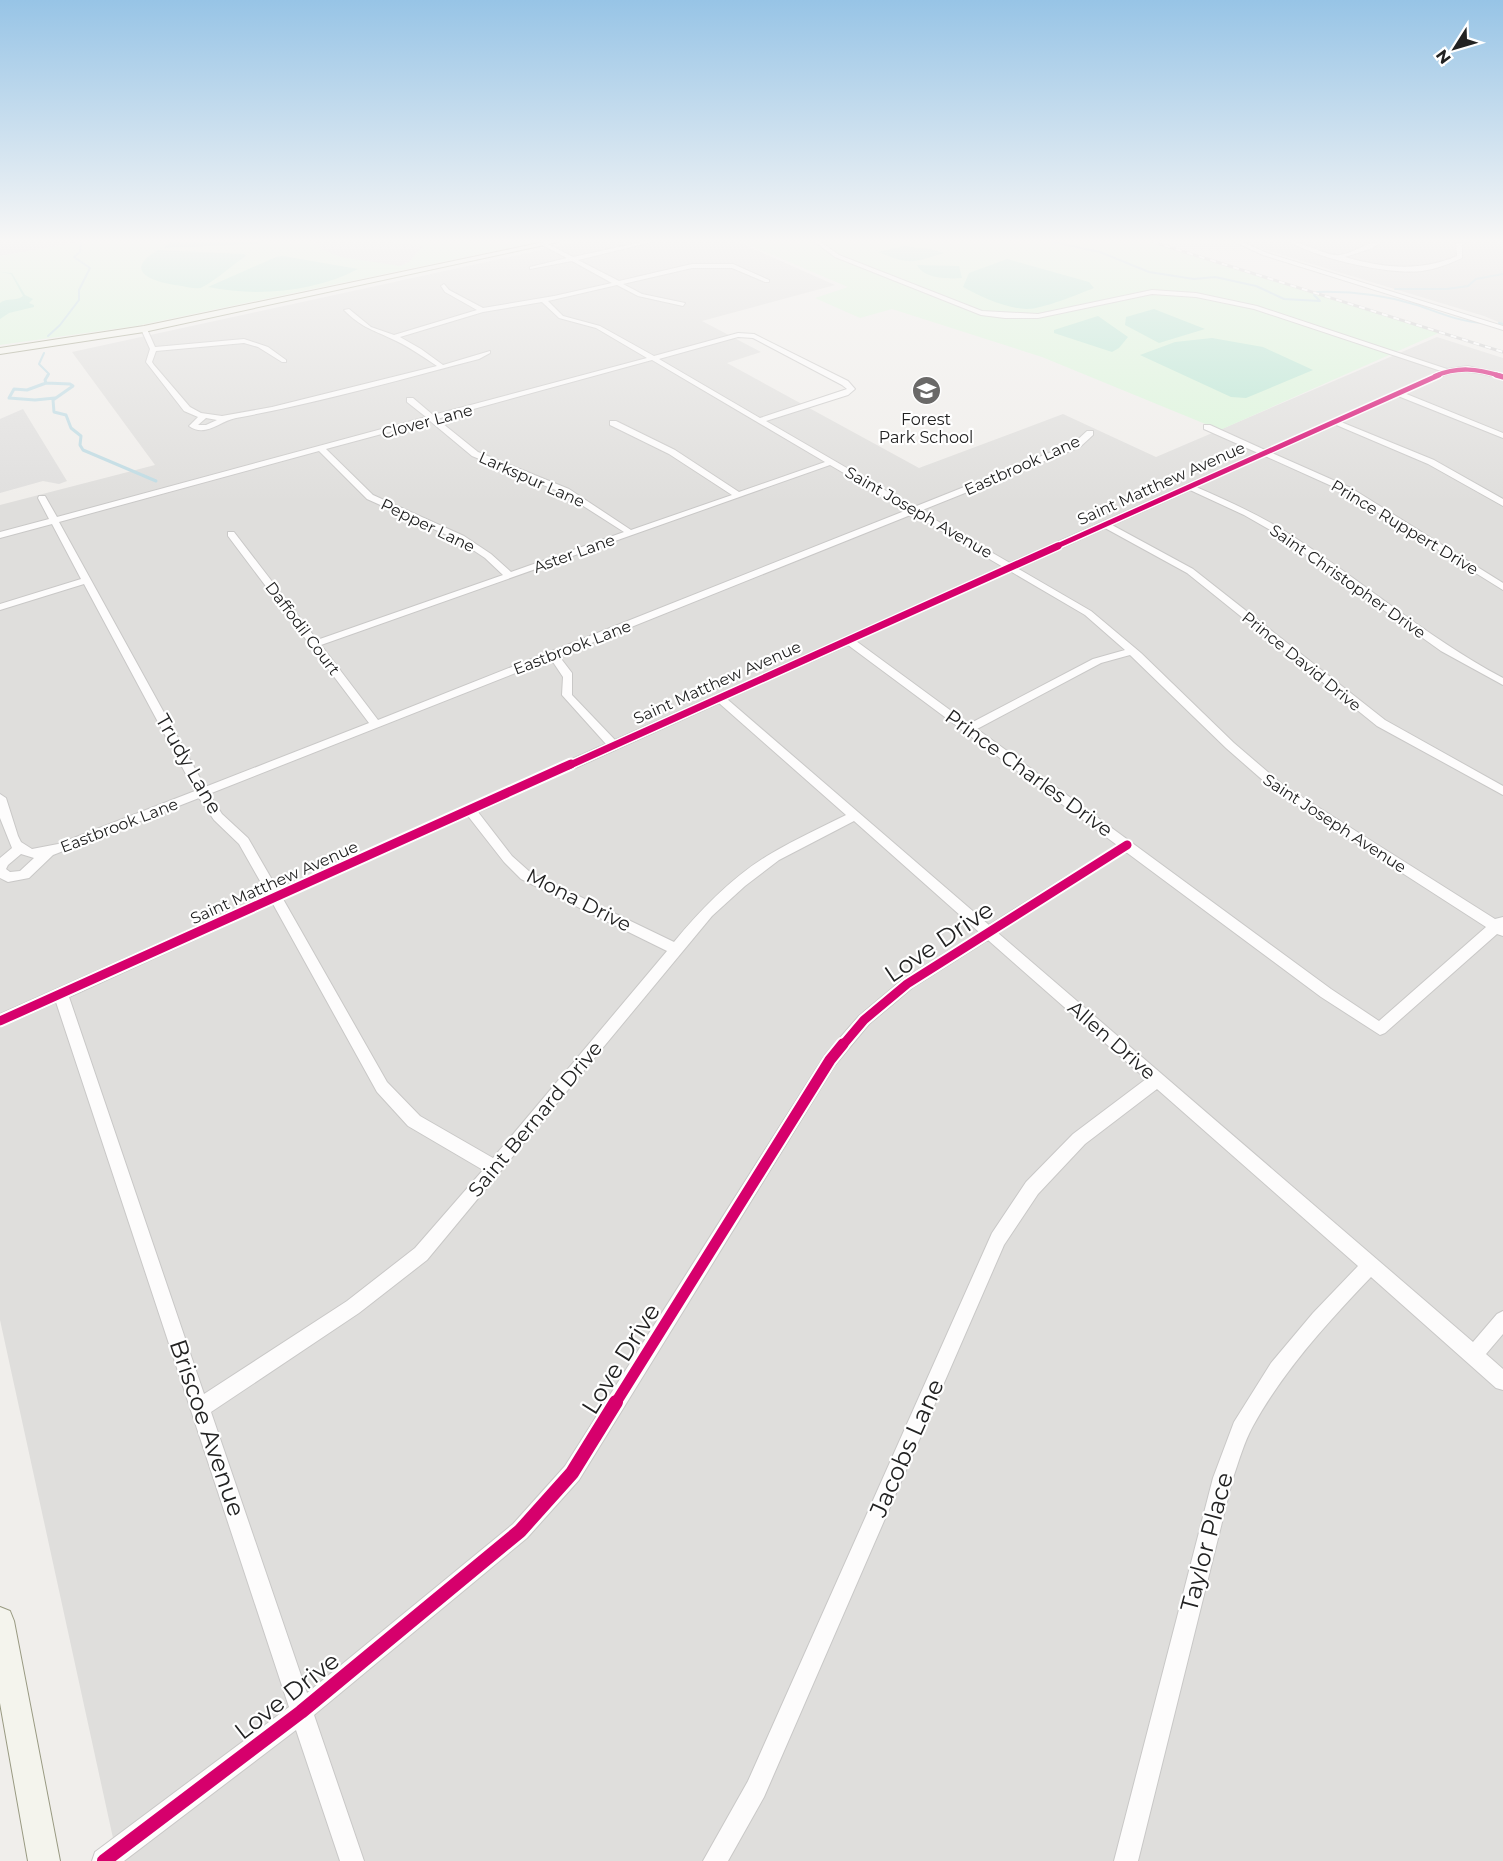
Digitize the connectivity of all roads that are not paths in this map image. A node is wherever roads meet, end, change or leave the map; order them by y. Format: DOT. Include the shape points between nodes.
graph roads {
  1 [pos="144,329"];
  2 [pos="371,329"];
  3 [pos="421,329"];
  4 [pos="601,329"];
  5 [pos="1321,329"];
  6 [pos="394,337"];
  7 [pos="153,349"];
  8 [pos="0,351"];
  9 [pos="488,352"];
  10 [pos="653,357"];
  11 [pos="284,361"];
  12 [pos="442,367"];
  13 [pos="1447,371"];
  14 [pos="1503,377"];
  15 [pos="1398,393"];
  16 [pos="410,400"];
  17 [pos="204,416"];
  18 [pos="226,417"];
  19 [pos="433,419"];
  20 [pos="761,420"];
  21 [pos="1335,422"];
  22 [pos="614,423"];
  23 [pos="1207,427"];
  24 [pos="1090,433"];
  25 [pos="1503,436"];
  26 [pos="321,449"];
  27 [pos="1265,453"];
  28 [pos="832,462"];
  29 [pos="1190,487"];
  30 [pos="738,495"];
  31 [pos="42,498"];
  32 [pos="1503,503"];
  33 [pos="916,510"];
  34 [pos="54,521"];
  35 [pos="1105,525"];
  36 [pos="629,532"];
  37 [pos="231,534"];
  38 [pos="0,535"];
  39 [pos="1011,566"];
  40 [pos="510,576"];
  41 [pos="87,580"];
  42 [pos="1503,587"];
  43 [pos="0,607"];
  44 [pos="848,640"];
  45 [pos="315,644"];
  46 [pos="1132,651"];
  47 [pos="554,655"];
  48 [pos="1503,682"];
  49 [pos="721,699"];
  50 [pos="375,723"];
  51 [pos="969,729"];
  52 [pos="613,745"];
  53 [pos="1503,791"];
  54 [pos="202,793"];
  55 [pos="0,798"];
  56 [pos="470,810"];
  57 [pos="854,816"];
  58 [pos="1127,845"];
  59 [pos="25,852"];
  60 [pos="48,852"];
  61 [pos="0,870"];
  62 [pos="276,897"];
  63 [pos="1501,926"];
  64 [pos="988,932"];
  65 [pos="676,949"];
  66 [pos="61,994"];
  67 [pos="0,1021"];
  68 [pos="1157,1080"];
  69 [pos="495,1168"];
  70 [pos="1371,1265"];
  71 [pos="1503,1320"];
  72 [pos="1474,1355"];
  73 [pos="1503,1381"];
  74 [pos="200,1408"];
  75 [pos="0,1621"];
  76 [pos="301,1712"];
  77 [pos="44,1861"];
  78 [pos="104,1861"];
  79 [pos="352,1861"];
  80 [pos="715,1861"];
  81 [pos="1126,1861"];
  1 -- 7 [label="street"];
  1 -- 8 [label="main road"];
  2 -- 6 [label="street"];
  3 -- 6 [label="street"];
  4 -- 10 [label="street, Saint Joseph Avenue"];
  5 -- 13 [label="street"];
  6 -- 12 [label="street"];
  7 -- 11 [label="street" via="244,341 272,350"];
  7 -- 17 [label="street" via="149,362 154,372 187,409"];
  9 -- 12 [label="street"];
  10 -- 19 [label="street, Clover Lane"];
  10 -- 20 [label="street, Saint Joseph Avenue"];
  10 -- 20 [label="street, Clover Lane" via="746,334 851,388"];
  12 -- 18 [label="street"];
  13 -- 14 [label="street" via="1470,368"];
  13 -- 15 [label="street, Saint Matthew Avenue"];
  15 -- 21 [label="street, Saint Matthew Avenue"];
  15 -- 25 [label="street"];
  16 -- 19 [label="street, Larkspur Lane"];
  17 -- 18 [label="street"];
  17 -- 18 [label="street" via="193,426 206,428"];
  19 -- 26 [label="street, Clover Lane"];
  19 -- 36 [label="street, Larkspur Lane" via="476,454 566,491"];
  20 -- 28 [label="street, Saint Joseph Avenue"];
  21 -- 27 [label="street, Saint Matthew Avenue"];
  21 -- 32 [label="street" via="1431,462"];
  22 -- 30 [label="street" via="672,452"];
  23 -- 27 [label="street, Prince Ruppert Drive"];
  24 -- 33 [label="street, Eastbrook Lane" via="1077,445"];
  26 -- 34 [label="street, Clover Lane"];
  26 -- 40 [label="street, Pepper Lane" via="370,497 461,538"];
  27 -- 29 [label="street, Saint Matthew Avenue"];
  27 -- 42 [label="street, Prince Ruppert Drive" via="1348,489"];
  28 -- 30 [label="street, Aster Lane"];
  28 -- 33 [label="street, Saint Joseph Avenue"];
  29 -- 35 [label="street, Saint Matthew Avenue"];
  29 -- 48 [label="street, Saint Christopher Drive" via="1280,532 1463,661"];
  30 -- 36 [label="street, Aster Lane"];
  31 -- 34 [label="street, Trudy Lane"];
  33 -- 39 [label="street, Saint Joseph Avenue"];
  33 -- 47 [label="street, Eastbrook Lane"];
  34 -- 38 [label="street, Clover Lane"];
  34 -- 41 [label="street, Trudy Lane"];
  35 -- 39 [label="street, Saint Matthew Avenue"];
  35 -- 53 [label="street, Prince David Drive" via="1190,571 1381,723"];
  36 -- 40 [label="street, Aster Lane"];
  37 -- 45 [label="street, Daffodil Court"];
  39 -- 44 [label="street, Saint Matthew Avenue"];
  39 -- 46 [label="street, Saint Joseph Avenue" via="1088,613"];
  40 -- 45 [label="street, Aster Lane"];
  41 -- 43 [label="street"];
  41 -- 54 [label="street, Trudy Lane"];
  44 -- 49 [label="street, Saint Matthew Avenue"];
  44 -- 51 [label="street, Prince Charles Drive"];
  45 -- 50 [label="street, Daffodil Court"];
  46 -- 51 [label="street" via="1097,661"];
  46 -- 63 [label="street, Saint Joseph Avenue" via="1279,788"];
  47 -- 50 [label="street, Eastbrook Lane"];
  47 -- 52 [label="street" via="570,679 567,695"];
  49 -- 52 [label="street, Saint Matthew Avenue"];
  49 -- 57 [label="street, Allen Drive"];
  50 -- 54 [label="street, Eastbrook Lane"];
  51 -- 58 [label="street, Prince Charles Drive"];
  52 -- 56 [label="street, Saint Matthew Avenue"];
  54 -- 60 [label="street, Eastbrook Lane"];
  54 -- 62 [label="street, Trudy Lane" via="218,817 244,841"];
  55 -- 59 [label="street"];
  56 -- 62 [label="street, Saint Matthew Avenue"];
  56 -- 65 [label="street, Mona Drive" via="526,876"];
  57 -- 64 [label="street, Allen Drive"];
  57 -- 65 [label="street, Saint Bernard Drive" via="775,857 740,883 707,912"];
  58 -- 63 [label="street, Prince Charles Drive" via="1380,1029"];
  58 -- 64 [label="street, Love Drive"];
  59 -- 60 [label="street, Eastbrook Lane"];
  59 -- 61 [label="street, Eastbrook Lane" via="3,862"];
  60 -- 61 [label="street, Eastbrook Lane" via="24,875 8,877"];
  62 -- 66 [label="street, Saint Matthew Avenue"];
  62 -- 69 [label="street, Trudy Lane" via="382,1087 414,1121"];
  64 -- 68 [label="street, Allen Drive"];
  64 -- 76 [label="street, Love Drive" via="907,984 864,1020 831,1060 572,1473 520,1531"];
  65 -- 69 [label="street, Saint Bernard Drive"];
  66 -- 67 [label="street, Saint Matthew Avenue"];
  66 -- 74 [label="street, Briscoe Avenue"];
  68 -- 70 [label="street, Allen Drive"];
  68 -- 80 [label="street, Jacobs Lane" via="1079,1138 1032,1188 998,1239 756,1789"];
  69 -- 74 [label="street, Saint Bernard Drive" via="422,1254 353,1307"];
  70 -- 72 [label="street, Allen Drive"];
  70 -- 81 [label="street, Taylor Place" via="1319,1318 1244,1422 1222,1478"];
  71 -- 72 [label="street"];
  72 -- 73 [label="street, Allen Drive"];
  74 -- 76 [label="street, Briscoe Avenue"];
  75 -- 77 [label="main road"];
  76 -- 78 [label="street, Love Drive"];
  76 -- 79 [label="street, Briscoe Avenue"];
}
